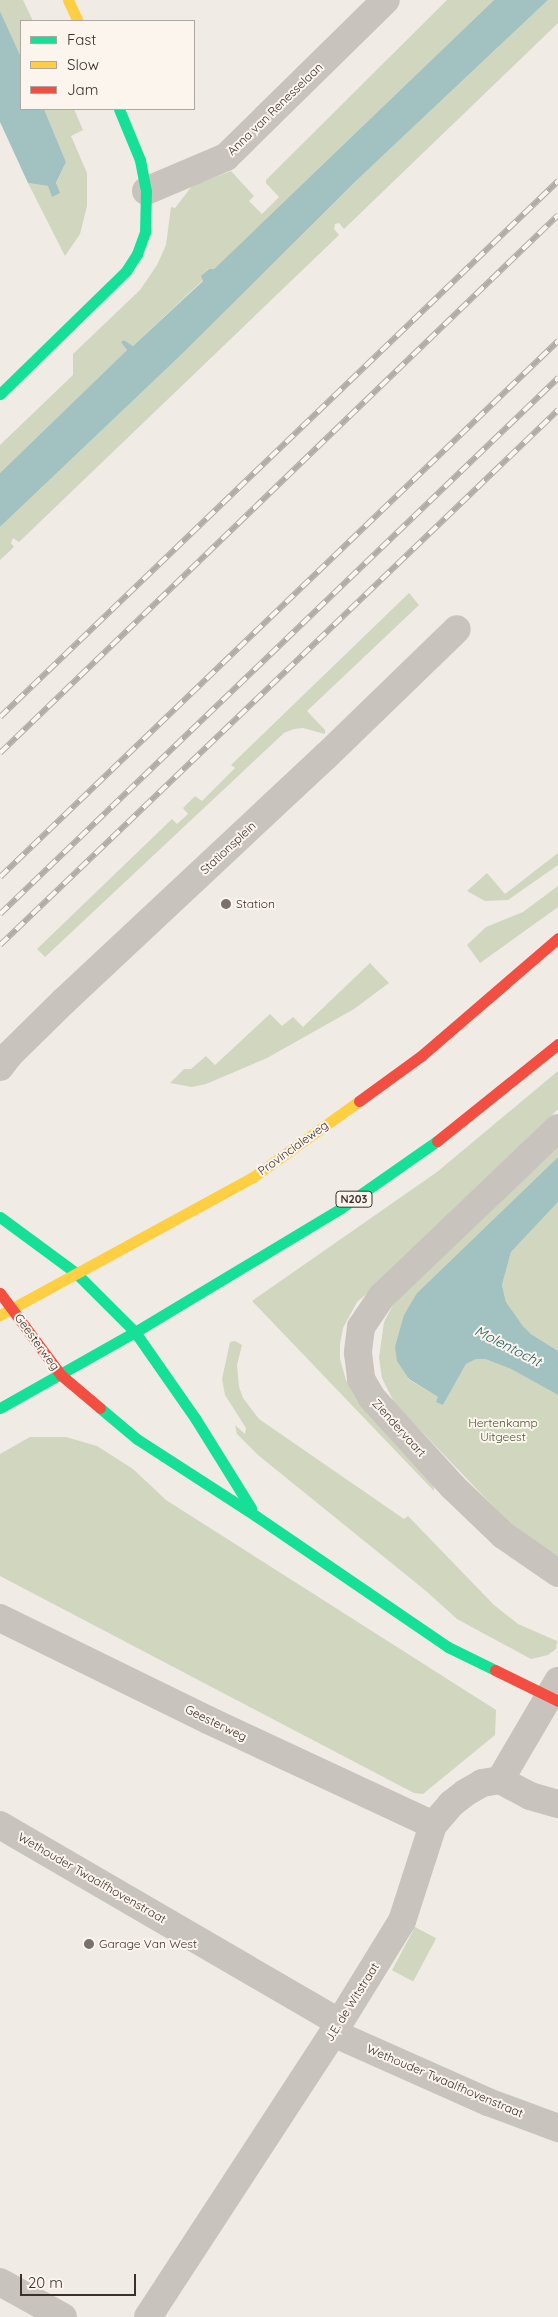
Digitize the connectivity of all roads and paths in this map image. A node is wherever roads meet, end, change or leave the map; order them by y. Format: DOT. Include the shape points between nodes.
graph roads {
  1 [pos="68,0"];
  2 [pos="386,0"];
  3 [pos="78,20"];
  4 [pos="119,110"];
  5 [pos="146,192"];
  6 [pos="0,394"];
  7 [pos="457,629"];
  8 [pos="558,938"];
  9 [pos="558,1044"];
  10 [pos="0,1067"];
  11 [pos="558,1128"];
  12 [pos="0,1217"];
  13 [pos="76,1273"];
  14 [pos="0,1294"];
  15 [pos="12,1308"];
  16 [pos="0,1315"];
  17 [pos="135,1332"];
  18 [pos="61,1375"];
  19 [pos="0,1408"];
  20 [pos="256,1516"];
  21 [pos="558,1572"];
  22 [pos="0,1618"];
  23 [pos="555,1693"];
  24 [pos="500,1780"];
  25 [pos="558,1804"];
  26 [pos="433,1825"];
  27 [pos="0,1826"];
  28 [pos="336,2027"];
  29 [pos="558,2128"];
  30 [pos="0,2282"];
  31 [pos="63,2317"];
  32 [pos="148,2317"];
  1 -- 3 [label="main road"];
  2 -- 5 [label="street, Anna van Renesselaan" via="226,158"];
  4 -- 5 [label="main road" via="140,160"];
  5 -- 6 [label="main road" via="145,232 126,271"];
  7 -- 10 [label="street, Stationsplein" via="64,1001"];
  8 -- 13 [label="main road, Provincialeweg" via="421,1056 253,1177"];
  9 -- 17 [label="main road, N203" via="447,1134 341,1208"];
  11 -- 21 [label="street, Ziendervaart" via="382,1296 361,1327 358,1353 361,1379 372,1398 453,1488 503,1535"];
  12 -- 13 [label="main road, Geesterweg"];
  13 -- 15 [label="main road, Provincialeweg"];
  13 -- 17 [label="main road, Geesterweg"];
  14 -- 15 [label="main road, Geesterweg"];
  15 -- 16 [label="main road, Provincialeweg"];
  15 -- 18 [label="main road, Geesterweg"];
  17 -- 18 [label="main road, N203"];
  17 -- 20 [label="main road, Geesterweg"];
  18 -- 19 [label="main road, N203"];
  18 -- 20 [label="main road, Geesterweg" via="137,1439"];
  20 -- 23 [label="main road, Geesterweg" via="448,1647"];
  22 -- 26 [label="street, Geesterweg"];
  23 -- 24 [label="street"];
  24 -- 25 [label="street" via="530,1796"];
  24 -- 26 [label="street, J.E. de Witstraat" via="482,1783 465,1794 451,1804"];
  26 -- 28 [label="street, J.E. de Witstraat" via="402,1921"];
  27 -- 28 [label="street, Wethouder Twaalfhovenstraat"];
  28 -- 29 [label="street, Wethouder Twaalfhovenstraat" via="488,2102"];
  28 -- 32 [label="street, J.E. de Witstraat"];
  30 -- 31 [label="street"];
}
